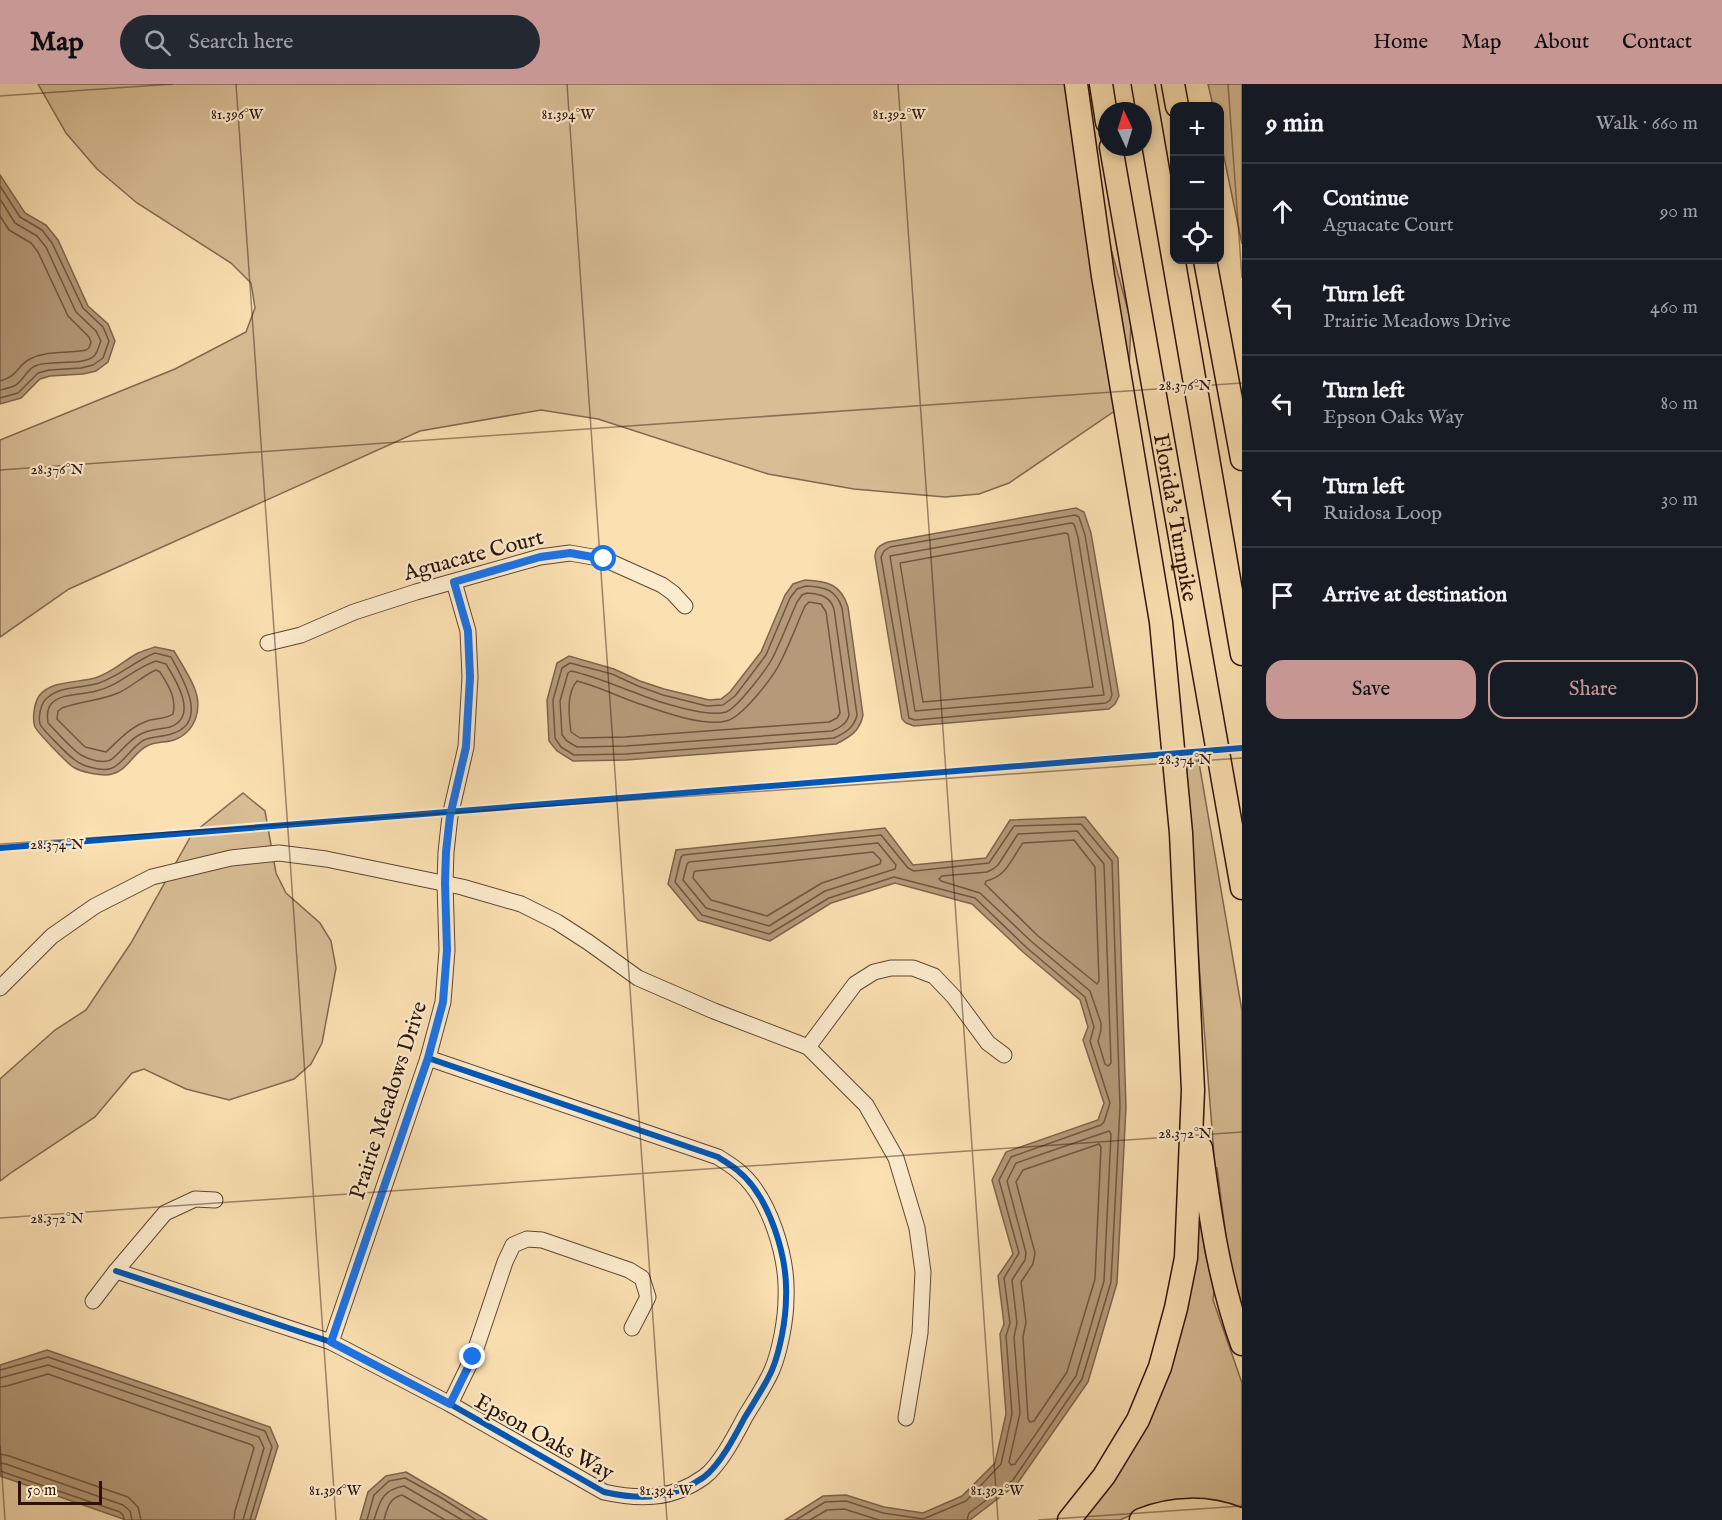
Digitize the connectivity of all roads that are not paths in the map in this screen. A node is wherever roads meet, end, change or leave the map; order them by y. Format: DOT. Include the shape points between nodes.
graph roads {
  1 [pos="1076,84"];
  2 [pos="1101,84"];
  3 [pos="1143,84"];
  4 [pos="1173,84"];
  5 [pos="1104,102"];
  6 [pos="1176,102"];
  7 [pos="1113,156"];
  8 [pos="1206,264"];
  9 [pos="1242,459"];
  10 [pos="454,582"];
  11 [pos="685,606"];
  12 [pos="268,643"];
  13 [pos="1242,654"];
  14 [pos="445,883"];
  15 [pos="1242,888"];
  16 [pos="0,988"];
  17 [pos="808,1047"];
  18 [pos="1004,1055"];
  19 [pos="428,1058"];
  20 [pos="1192,1090"];
  21 [pos="215,1200"];
  22 [pos="116,1271"];
  23 [pos="93,1301"];
  24 [pos="632,1328"];
  25 [pos="331,1342"];
  26 [pos="1242,1344"];
  27 [pos="450,1404"];
  28 [pos="906,1418"];
  29 [pos="1069,1520"];
  30 [pos="1141,1520"];
  31 [pos="1241,1520"];
  1 -- 20 [label="highway" via="1103,276 1161,622 1181,833"];
  2 -- 5 [label="highway"];
  3 -- 13 [label="highway, Florida's Turnpike"];
  4 -- 6 [label="highway"];
  7 -- 15 [label="highway, Florida's Turnpike"];
  8 -- 9 [label="highway"];
  10 -- 11 [label="street, Aguacate Court" via="540,557 570,553 604,559 662,585"];
  10 -- 12 [label="street, Aguacate Court"];
  10 -- 14 [label="street, Prairie Meadows Drive" via="468,631 470,677 466,747 450,816"];
  14 -- 16 [label="street" via="279,853 231,858 163,874 95,906 69,924"];
  14 -- 17 [label="street" via="521,904 557,922 638,978"];
  14 -- 19 [label="street, Prairie Meadows Drive" via="447,950 443,1002"];
  17 -- 18 [label="street" via="855,984 874,972 913,968 934,976 988,1043"];
  17 -- 28 [label="street" via="866,1105 897,1158 917,1228 923,1272 920,1333"];
  19 -- 25 [label="street, Prairie Meadows Drive"];
  19 -- 27 [label="street, Epson Oaks Way" via="718,1157 738,1170 757,1192 784,1264 783,1328 772,1370 726,1451 705,1476 681,1490 657,1497 604,1492"];
  20 -- 26 [label="highway" via="1214,1238"];
  20 -- 29 [label="highway" via="1186,1258 1160,1367 1138,1420 1104,1476"];
  21 -- 22 [label="street" via="195,1199 165,1213"];
  22 -- 23 [label="street"];
  22 -- 25 [label="street, Epson Oaks Way"];
  24 -- 27 [label="street" via="648,1297 642,1278 542,1240 527,1239 513,1245 505,1262 473,1357"];
  25 -- 27 [label="street, Epson Oaks Way"];
  30 -- 31 [label="highway" via="1186,1510 1203,1510"];
}
